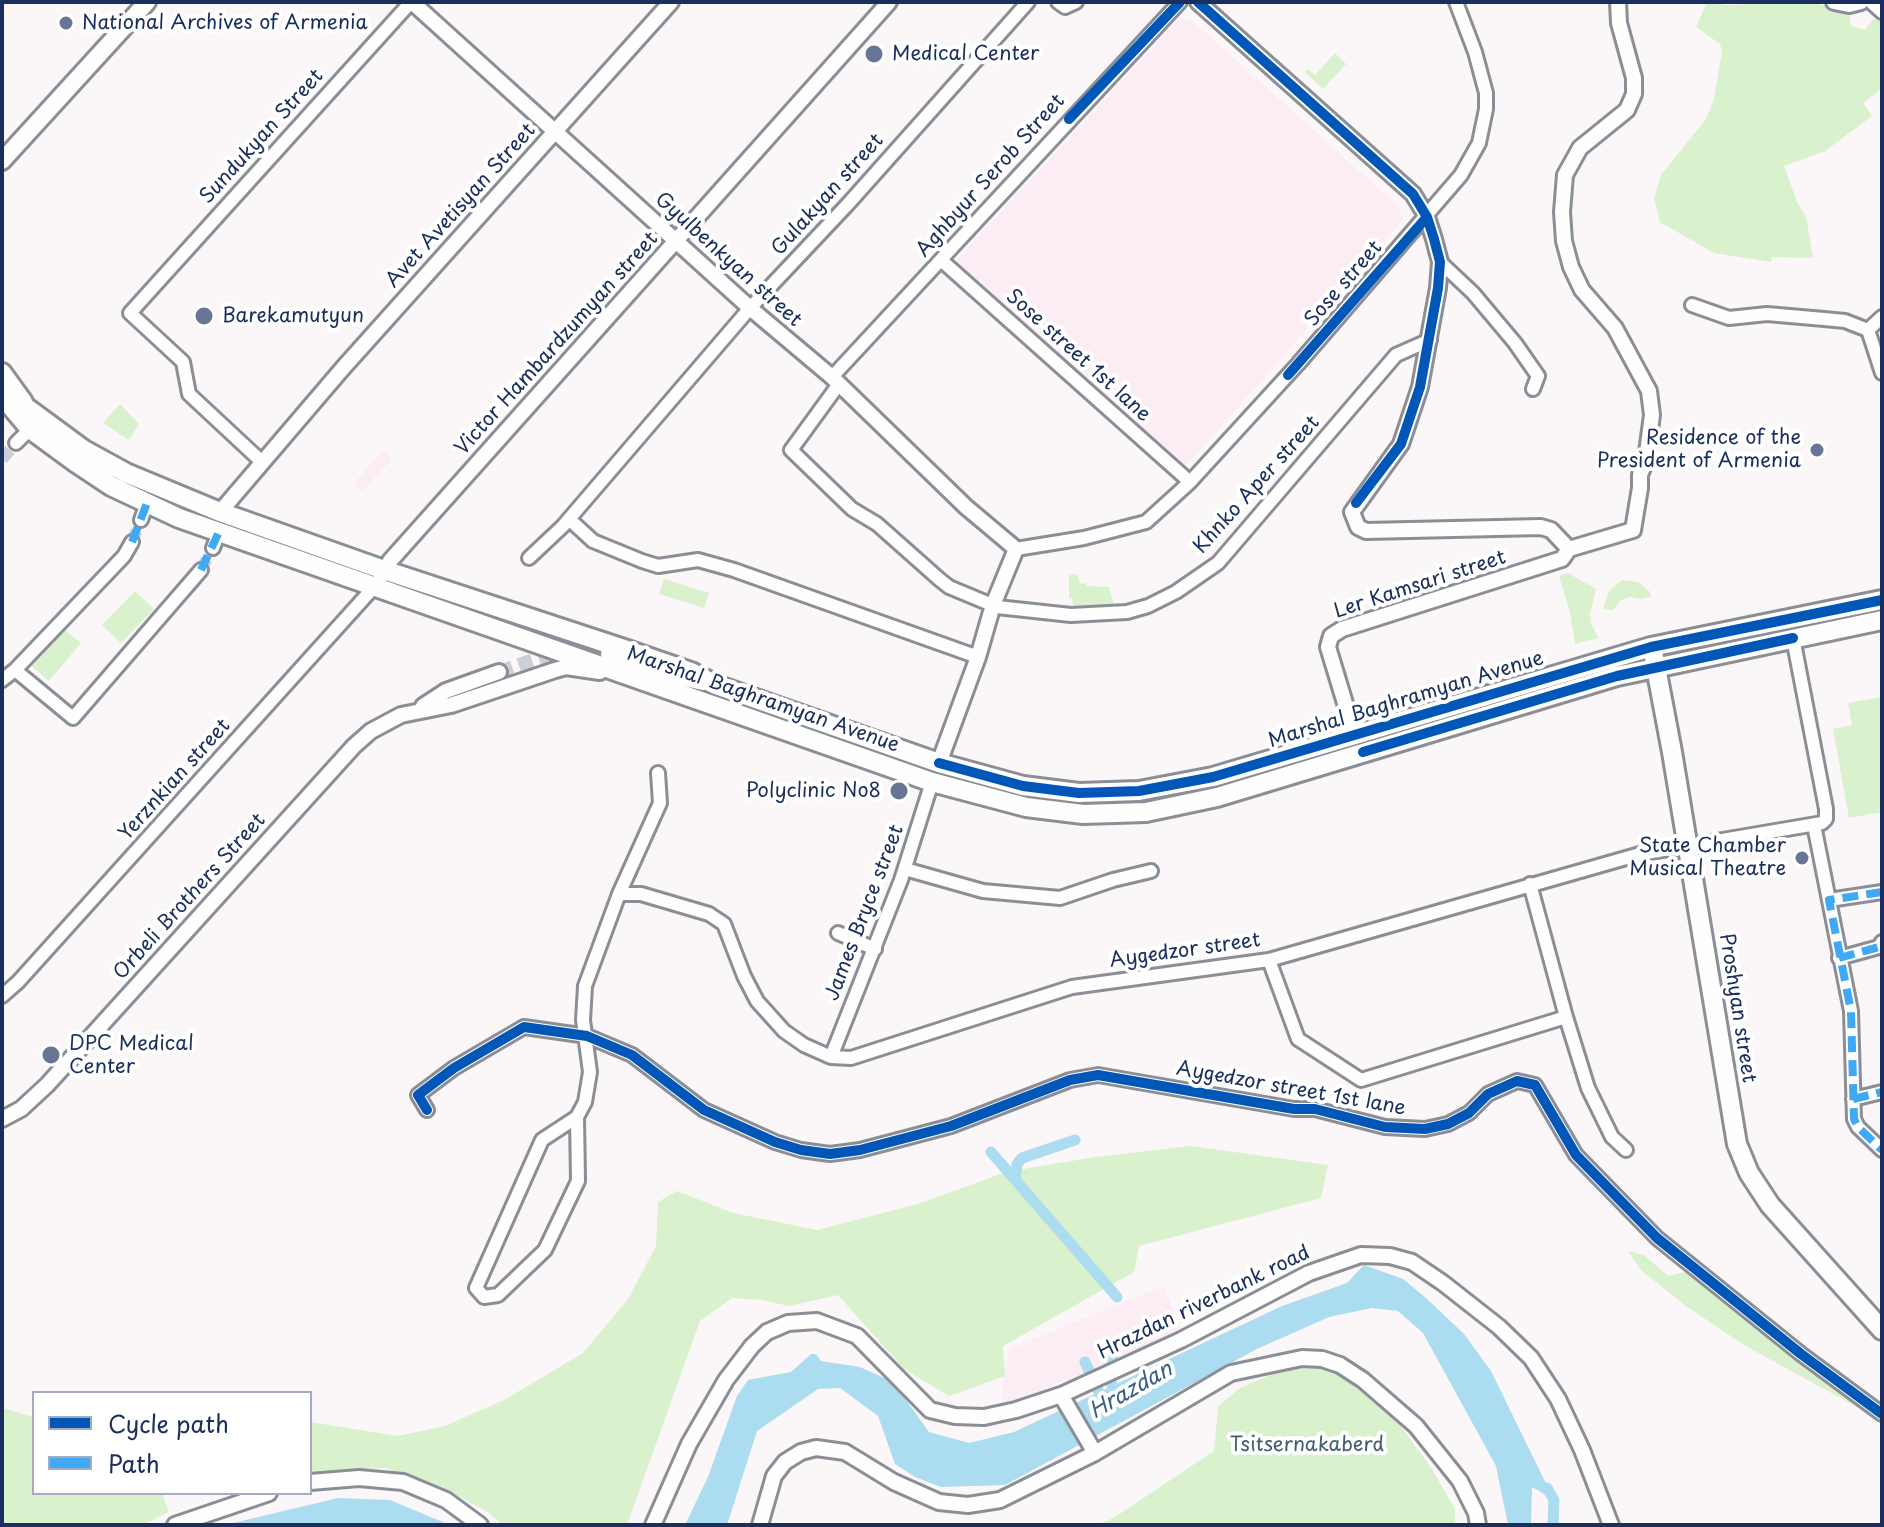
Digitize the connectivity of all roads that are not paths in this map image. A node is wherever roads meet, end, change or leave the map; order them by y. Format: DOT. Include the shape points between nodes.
graph roads {
  1 [pos="132,2"];
  2 [pos="147,2"];
  3 [pos="411,2"];
  4 [pos="671,2"];
  5 [pos="889,2"];
  6 [pos="1028,2"];
  7 [pos="1058,2"];
  8 [pos="1076,2"];
  9 [pos="1180,2"];
  10 [pos="1198,2"];
  11 [pos="1456,2"];
  12 [pos="1618,2"];
  13 [pos="1834,2"];
  14 [pos="1861,2"];
  15 [pos="1871,2"];
  16 [pos="1882,12"];
  17 [pos="555,131"];
  18 [pos="2,144"];
  19 [pos="2,161"];
  20 [pos="1427,217"];
  21 [pos="676,241"];
  22 [pos="941,260"];
  23 [pos="1440,262"];
  24 [pos="1692,305"];
  25 [pos="750,308"];
  26 [pos="1882,317"];
  27 [pos="1868,330"];
  28 [pos="1430,340"];
  29 [pos="1882,373"];
  30 [pos="835,380"];
  31 [pos="1533,389"];
  32 [pos="11,401"];
  33 [pos="16,443"];
  34 [pos="262,462"];
  35 [pos="1190,482"];
  36 [pos="220,512"];
  37 [pos="569,519"];
  38 [pos="132,542"];
  39 [pos="1016,549"];
  40 [pos="1569,549"];
  41 [pos="529,558"];
  42 [pos="201,570"];
  43 [pos="384,570"];
  44 [pos="374,587"];
  45 [pos="1882,600"];
  46 [pos="993,605"];
  47 [pos="1882,620"];
  48 [pos="1793,638"];
  49 [pos="1651,647"];
  50 [pos="608,654"];
  51 [pos="978,657"];
  52 [pos="1653,669"];
  53 [pos="15,670"];
  54 [pos="499,672"];
  55 [pos="2,680"];
  56 [pos="716,685"];
  57 [pos="658,687"];
  58 [pos="415,711"];
  59 [pos="1354,733"];
  60 [pos="939,763"];
  61 [pos="658,773"];
  62 [pos="932,782"];
  63 [pos="1820,822"];
  64 [pos="1684,846"];
  65 [pos="905,869"];
  66 [pos="1151,871"];
  67 [pos="1530,884"];
  68 [pos="1882,892"];
  69 [pos="619,894"];
  70 [pos="1829,900"];
  71 [pos="838,933"];
  72 [pos="1881,946"];
  73 [pos="875,949"];
  74 [pos="1839,958"];
  75 [pos="1269,960"];
  76 [pos="2,996"];
  77 [pos="1566,1017"];
  78 [pos="587,1036"];
  79 [pos="831,1057"];
  80 [pos="1882,1092"];
  81 [pos="1853,1099"];
  82 [pos="427,1110"];
  83 [pos="577,1117"];
  84 [pos="2,1119"];
  85 [pos="1626,1150"];
  86 [pos="1882,1150"];
  87 [pos="1882,1330"];
  88 [pos="1882,1342"];
  89 [pos="1062,1398"];
  90 [pos="1882,1414"];
  91 [pos="1092,1448"];
  92 [pos="312,1482"];
  93 [pos="263,1495"];
  94 [pos="175,1525"];
  95 [pos="480,1525"];
  96 [pos="653,1525"];
  97 [pos="760,1525"];
  98 [pos="1478,1525"];
  99 [pos="1611,1525"];
  1 -- 18 [label="main road"];
  2 -- 19 [label="main road"];
  3 -- 17 [label="street, Gyulbenkyan street"];
  3 -- 34 [label="street" via="130,313 183,362 189,394"];
  4 -- 17 [label="street, Avet Avetisyan Street"];
  5 -- 21 [label="street, Victor Hambardzumyan street"];
  6 -- 25 [label="street, Gulakyan street"];
  7 -- 8 [label="street" via="1065,7"];
  9 -- 22 [label="street, Aghbyur Serob Street"];
  10 -- 20 [label="street" via="1413,194"];
  11 -- 20 [label="street, Sose street" via="1482,73 1484,122 1466,168"];
  12 -- 40 [label="street" via="1634,94 1627,110 1580,148 1565,175 1564,241 1582,290 1615,328 1649,391 1652,415 1633,530"];
  13 -- 14 [label="street"];
  15 -- 16 [label="street"];
  17 -- 21 [label="street, Gyulbenkyan street"];
  17 -- 34 [label="street, Avet Avetisyan Street"];
  20 -- 23 [label="street"];
  20 -- 35 [label="street, Sose street"];
  21 -- 25 [label="street, Gyulbenkyan street"];
  21 -- 43 [label="street, Victor Hambardzumyan street"];
  22 -- 30 [label="street, Aghbyur Serob Street"];
  22 -- 35 [label="street, Sose street 1st lane"];
  23 -- 28 [label="street"];
  23 -- 31 [label="street" via="1515,343 1538,376"];
  24 -- 27 [label="street" via="1729,318 1767,314 1845,321"];
  25 -- 30 [label="street, Gyulbenkyan street"];
  25 -- 37 [label="street, Gulakyan street"];
  26 -- 27 [label="street"];
  27 -- 29 [label="street"];
  28 -- 40 [label="street" via="1401,444 1352,512 1358,527 1541,527"];
  28 -- 46 [label="street, Khnko Aper street" via="1396,355 1226,555 1176,592 1127,612 1071,615"];
  30 -- 39 [label="street, Gyulbenkyan street"];
  30 -- 46 [label="street, Aghbyur Serob Street" via="791,450 852,509 949,587"];
  32 -- 33 [label="street"];
  32 -- 36 [label="main road, Marshal Baghramyan Avenue" via="126,473"];
  32 -- 44 [label="main road, Marshal Baghramyan Avenue" via="144,512 216,540"];
  34 -- 36 [label="street, Avet Avetisyan Street"];
  35 -- 39 [label="street, Sose street" via="1146,522"];
  36 -- 43 [label="main road, Marshal Baghramyan Avenue"];
  37 -- 41 [label="street, Gulakyan street"];
  37 -- 51 [label="street" via="593,541 642,561 658,566 698,560 734,570"];
  38 -- 53 [label="street"];
  39 -- 46 [label="street"];
  40 -- 59 [label="street, Ler Kamsari street" via="1562,559 1331,636 1328,647"];
  42 -- 53 [label="street" via="73,718"];
  43 -- 44 [label="street, Victor Hambardzumyan street"];
  43 -- 56 [label="main road, Marshal Baghramyan Avenue" via="640,654"];
  44 -- 57 [label="main road, Marshal Baghramyan Avenue"];
  44 -- 76 [label="street, Yerznkian street"];
  45 -- 49 [label="main road, Marshal Baghramyan Avenue"];
  46 -- 51 [label="street"];
  47 -- 48 [label="main road, Marshal Baghramyan Avenue"];
  48 -- 52 [label="main road, Marshal Baghramyan Avenue"];
  48 -- 63 [label="street"];
  49 -- 52 [label="main road, Proshyan street"];
  49 -- 59 [label="main road, Marshal Baghramyan Avenue"];
  50 -- 56 [label="street"];
  51 -- 60 [label="street"];
  52 -- 62 [label="main road, Marshal Baghramyan Avenue" via="1217,797 1146,812 1083,814 1026,807"];
  52 -- 64 [label="main road, Proshyan street"];
  53 -- 55 [label="street"];
  54 -- 58 [label="street, Orbeli Brothers Street" via="446,691"];
  56 -- 60 [label="main road, Marshal Baghramyan Avenue"];
  57 -- 58 [label="street, Orbeli Brothers Street" via="566,667 451,705"];
  57 -- 62 [label="main road, Marshal Baghramyan Avenue"];
  58 -- 84 [label="street, Orbeli Brothers Street" via="390,719 354,746 47,1085"];
  59 -- 60 [label="main road, Marshal Baghramyan Avenue" via="1213,777 1139,791 1079,793 1023,786"];
  61 -- 69 [label="street" via="660,803"];
  62 -- 65 [label="street, James Bryce street"];
  63 -- 64 [label="street, Aygedzor street"];
  63 -- 70 [label="street"];
  64 -- 67 [label="street, Aygedzor street"];
  64 -- 87 [label="main road, Proshyan street" via="1737,1144 1770,1205"];
  64 -- 88 [label="main road, Proshyan street" via="1732,1152 1763,1210"];
  65 -- 66 [label="street" via="983,891 1060,898"];
  65 -- 73 [label="street, James Bryce street"];
  67 -- 75 [label="street, Aygedzor street"];
  67 -- 77 [label="street"];
  68 -- 70 [label="street"];
  69 -- 78 [label="street" via="585,986"];
  69 -- 79 [label="street" via="641,894 709,914 724,924 757,1001 784,1031"];
  70 -- 74 [label="street"];
  71 -- 73 [label="street"];
  72 -- 74 [label="street"];
  73 -- 79 [label="street, James Bryce street"];
  74 -- 81 [label="street" via="1851,1011"];
  75 -- 77 [label="street, Aygedzor street 1st lane" via="1298,1039 1361,1080"];
  75 -- 79 [label="street, Aygedzor street" via="1072,987 851,1058"];
  77 -- 85 [label="street" via="1588,1088 1612,1137"];
  78 -- 82 [label="street" via="524,1027 418,1095"];
  78 -- 83 [label="street" via="590,1072"];
  78 -- 90 [label="street, Aygedzor street 1st lane" via="632,1055 704,1110 775,1142 830,1154 951,1126 1070,1080 1098,1075 1315,1109 1385,1127 1425,1129 1448,1124 1488,1094 1517,1081 1535,1085 1576,1155 1657,1238"];
  80 -- 81 [label="street"];
  81 -- 86 [label="street" via="1855,1124"];
  83 -- 83 [label="street" via="542,1140 476,1288 484,1297 498,1295 545,1250 578,1181"];
  89 -- 91 [label="street"];
  89 -- 96 [label="street, Hrazdan riverbank road" via="984,1417 930,1410 857,1336 817,1321 788,1323 767,1332 726,1380 689,1444"];
  89 -- 99 [label="street, Hrazdan riverbank road" via="1309,1273 1361,1255 1390,1256 1412,1262 1443,1283 1531,1358 1558,1399"];
  91 -- 97 [label="street" via="1000,1500 968,1505 939,1502 845,1452 816,1448 785,1462 774,1476"];
  91 -- 98 [label="street" via="1231,1373 1302,1358 1322,1359 1363,1380 1416,1426 1460,1481"];
  92 -- 95 [label="street" via="403,1482 446,1500"];
  93 -- 94 [label="street"];
}
